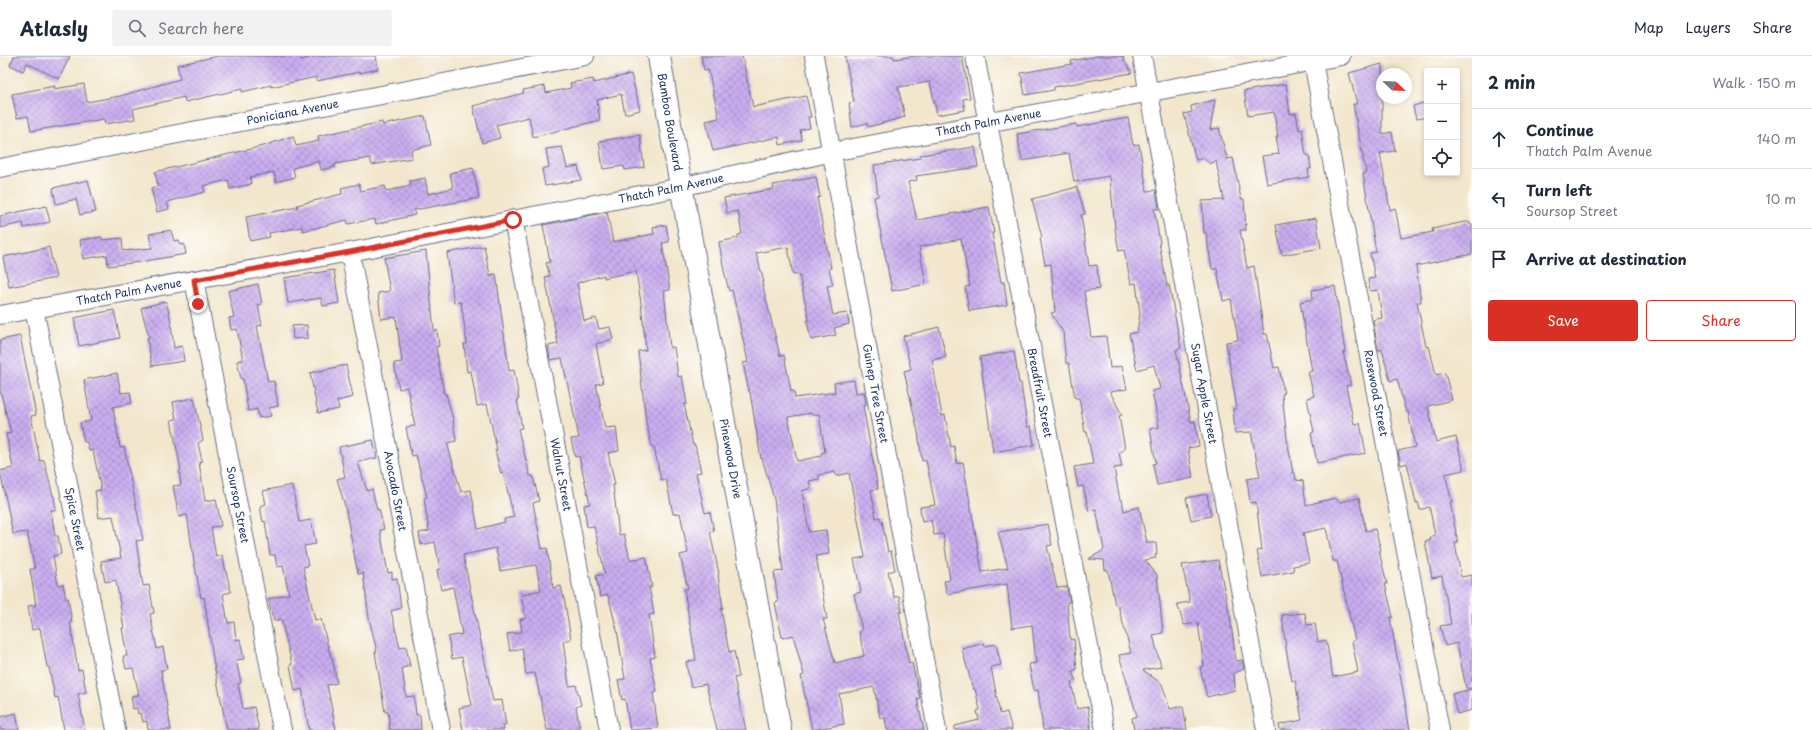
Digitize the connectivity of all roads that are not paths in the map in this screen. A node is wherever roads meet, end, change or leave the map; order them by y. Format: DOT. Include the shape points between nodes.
graph roads {
  1 [pos="585,56"];
  2 [pos="659,56"];
  3 [pos="814,56"];
  4 [pos="975,56"];
  5 [pos="1142,56"];
  6 [pos="1341,56"];
  7 [pos="1313,59"];
  8 [pos="1149,91"];
  9 [pos="987,123"];
  10 [pos="832,152"];
  11 [pos="0,168"];
  12 [pos="681,187"];
  13 [pos="513,220"];
  14 [pos="350,252"];
  15 [pos="194,280"];
  16 [pos="34,308"];
  17 [pos="0,315"];
  18 [pos="116,730"];
  19 [pos="282,730"];
  20 [pos="441,730"];
  21 [pos="609,730"];
  22 [pos="780,730"];
  23 [pos="937,730"];
  24 [pos="1105,730"];
  25 [pos="1266,730"];
  26 [pos="1440,730"];
  1 -- 11 [label="street, Poniciana Avenue"];
  2 -- 12 [label="main road, Bamboo Boulevard"];
  3 -- 10 [label="street, Guinep Tree Street"];
  4 -- 9 [label="street, Breadfruit Street"];
  5 -- 8 [label="street, Sugar Apple Street"];
  6 -- 7 [label="street, Thatch Palm Avenue"];
  7 -- 8 [label="street, Thatch Palm Avenue"];
  7 -- 26 [label="street, Rosewood Street"];
  8 -- 9 [label="street, Thatch Palm Avenue"];
  8 -- 25 [label="street, Sugar Apple Street"];
  9 -- 10 [label="street, Thatch Palm Avenue"];
  9 -- 24 [label="street, Breadfruit Street"];
  10 -- 12 [label="street, Thatch Palm Avenue"];
  10 -- 23 [label="street, Guinep Tree Street"];
  12 -- 13 [label="street, Thatch Palm Avenue"];
  12 -- 22 [label="main road, Pinewood Drive"];
  13 -- 14 [label="street, Thatch Palm Avenue"];
  13 -- 21 [label="street, Walnut Street"];
  14 -- 15 [label="street, Thatch Palm Avenue"];
  14 -- 20 [label="street, Avocado Street"];
  15 -- 16 [label="street, Thatch Palm Avenue"];
  15 -- 19 [label="street, Soursop Street"];
  16 -- 17 [label="street, Thatch Palm Avenue"];
  16 -- 18 [label="street, Spice Street"];
}
